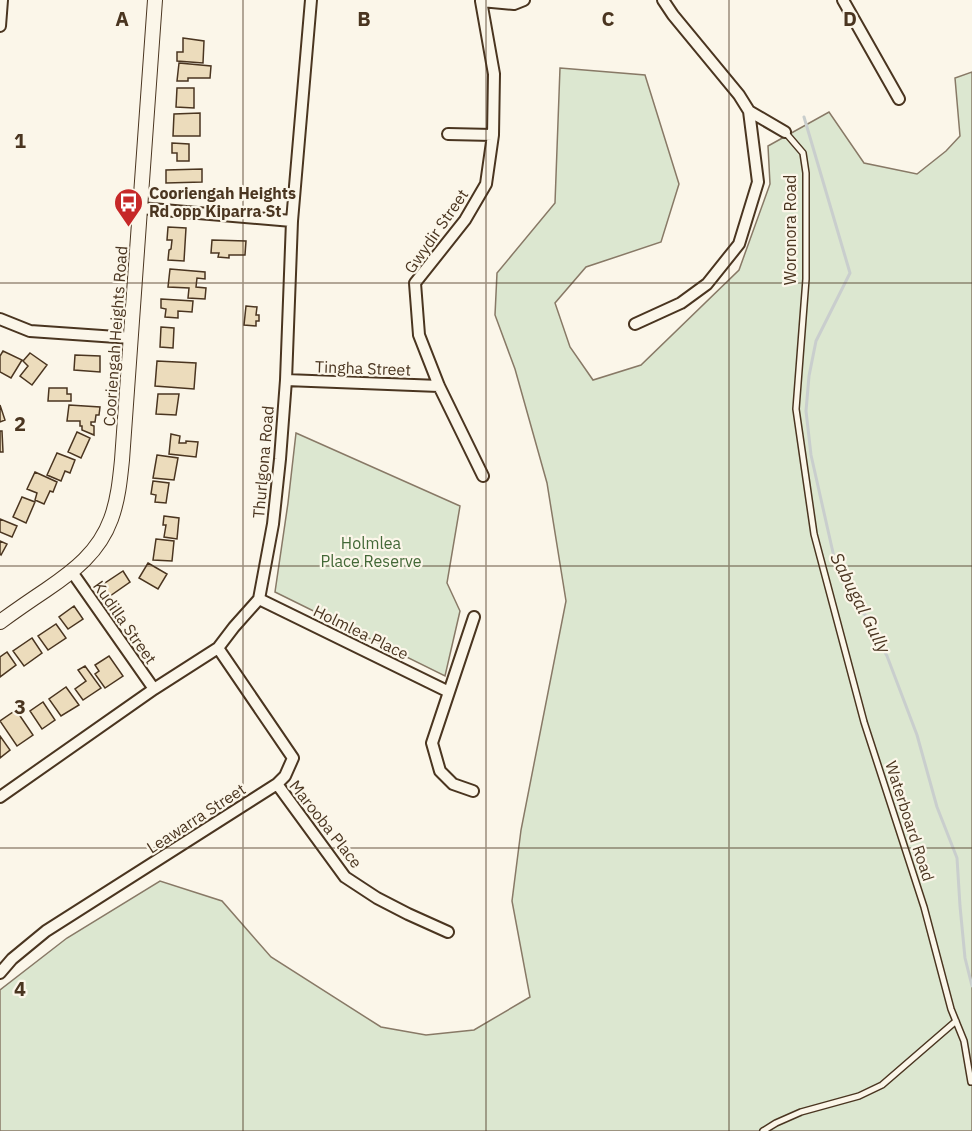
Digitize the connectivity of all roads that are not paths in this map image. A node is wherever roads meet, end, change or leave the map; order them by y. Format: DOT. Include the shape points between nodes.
graph roads {
  1 [pos="2,0"];
  2 [pos="155,0"];
  3 [pos="311,0"];
  4 [pos="524,0"];
  5 [pos="663,0"];
  6 [pos="843,0"];
  7 [pos="480,1"];
  8 [pos="0,26"];
  9 [pos="899,99"];
  10 [pos="749,111"];
  11 [pos="785,132"];
  12 [pos="448,134"];
  13 [pos="493,135"];
  14 [pos="140,208"];
  15 [pos="292,221"];
  16 [pos="0,319"];
  17 [pos="635,324"];
  18 [pos="130,338"];
  19 [pos="285,380"];
  20 [pos="439,386"];
  21 [pos="796,409"];
  22 [pos="483,476"];
  23 [pos="72,572"];
  24 [pos="259,599"];
  25 [pos="474,617"];
  26 [pos="0,622"];
  27 [pos="218,648"];
  28 [pos="154,689"];
  29 [pos="449,692"];
  30 [pos="277,784"];
  31 [pos="473,791"];
  32 [pos="0,798"];
  33 [pos="448,932"];
  34 [pos="0,973"];
  35 [pos="956,1021"];
  36 [pos="970,1082"];
  37 [pos="763,1131"];
  1 -- 8 [label="street"];
  2 -- 14 [label="street, Cooriengah Heights Road"];
  3 -- 15 [label="street, Thurlgona Road"];
  4 -- 7 [label="street, Gwydir Street" via="514,4"];
  5 -- 10 [label="street, Woronora Road"];
  6 -- 9 [label="street"];
  7 -- 13 [label="street, Gwydir Street" via="494,74"];
  10 -- 11 [label="street, Woronora Road"];
  10 -- 17 [label="street" via="758,182 739,244 707,284 681,303"];
  11 -- 21 [label="lane, Woronora Road" via="803,153 806,173 806,279"];
  12 -- 13 [label="street"];
  13 -- 20 [label="street, Gwydir Street" via="486,183 465,220 416,283 419,335"];
  14 -- 15 [label="street"];
  14 -- 18 [label="street, Cooriengah Heights Road"];
  15 -- 19 [label="street, Thurlgona Road"];
  16 -- 18 [label="street" via="30,331"];
  18 -- 23 [label="street, Cooriengah Heights Road" via="115,508 96,548"];
  19 -- 20 [label="street, Tingha Street"];
  19 -- 24 [label="street, Thurlgona Road" via="274,513"];
  20 -- 22 [label="street, Gwydir Street"];
  21 -- 35 [label="lane, Waterboard Road" via="814,534 863,719"];
  23 -- 26 [label="street, Cooriengah Heights Road"];
  23 -- 28 [label="street, Kudilla Street"];
  24 -- 27 [label="street"];
  24 -- 29 [label="street, Holmlea Place"];
  25 -- 29 [label="street"];
  27 -- 28 [label="street"];
  27 -- 30 [label="street, Leawarra Street" via="292,758"];
  28 -- 32 [label="street"];
  29 -- 31 [label="street" via="432,743 440,771 453,784"];
  30 -- 33 [label="street, Marooba Place" via="345,877 377,898"];
  30 -- 34 [label="street, Leawarra Street" via="46,931"];
  35 -- 36 [label="lane, Waterboard Road" via="964,1041"];
  35 -- 37 [label="lane" via="882,1085 859,1096 801,1112"];
}
